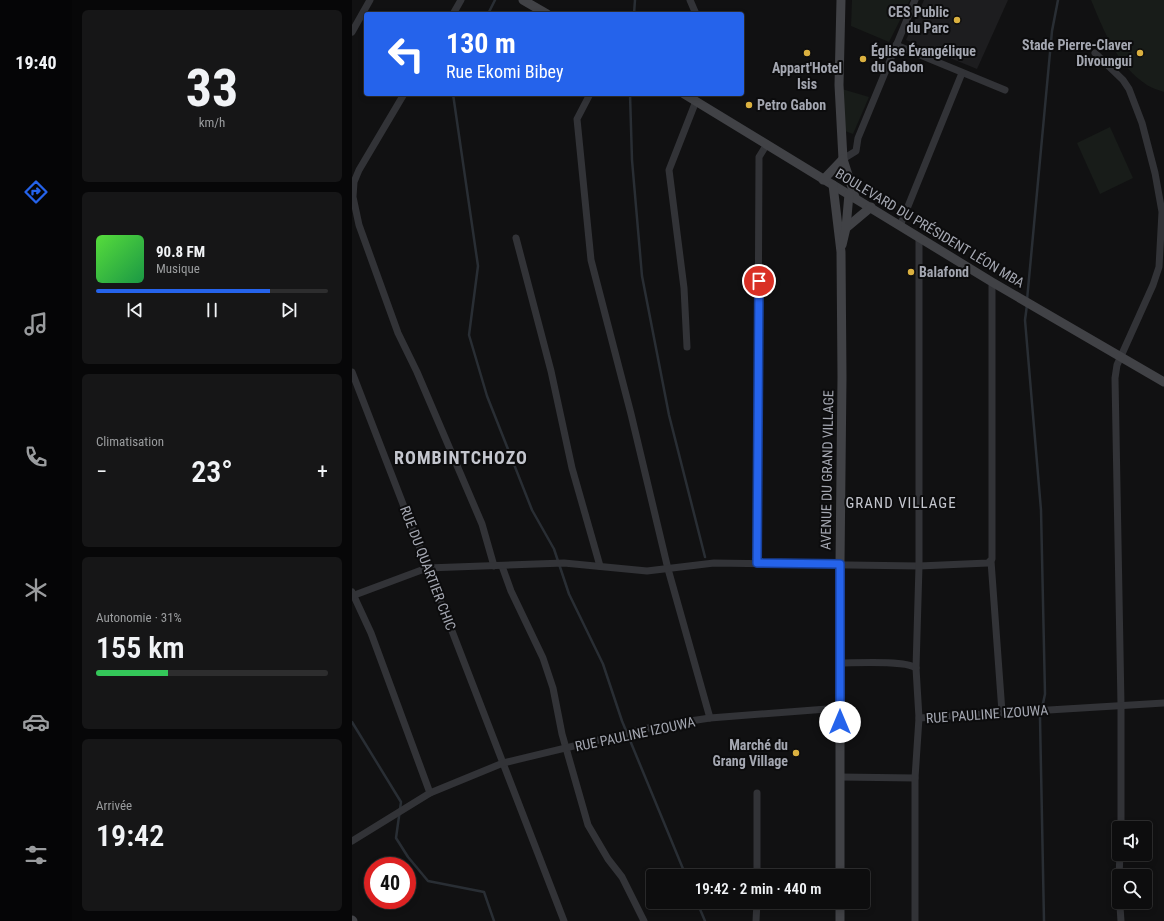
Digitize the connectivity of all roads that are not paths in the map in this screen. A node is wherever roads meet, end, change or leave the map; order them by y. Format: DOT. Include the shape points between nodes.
graph roads {
  1 [pos="370,0"];
  2 [pos="461,0"];
  3 [pos="524,0"];
  4 [pos="690,0"];
  5 [pos="841,0"];
  6 [pos="915,0"];
  7 [pos="454,12"];
  8 [pos="544,12"];
  9 [pos="695,12"];
  10 [pos="352,32"];
  11 [pos="896,45"];
  12 [pos="1094,53"];
  13 [pos="962,72"];
  14 [pos="1006,90"];
  15 [pos="403,96"];
  16 [pos="589,96"];
  17 [pos="687,96"];
  18 [pos="696,101"];
  19 [pos="767,144"];
  20 [pos="843,158"];
  21 [pos="823,180"];
  22 [pos="833,185"];
  23 [pos="852,195"];
  24 [pos="871,207"];
  25 [pos="900,226"];
  26 [pos="846,228"];
  27 [pos="516,238"];
  28 [pos="919,238"];
  29 [pos="841,252"];
  30 [pos="992,282"];
  31 [pos="688,347"];
  32 [pos="1122,356"];
  33 [pos="352,372"];
  34 [pos="1164,382"];
  35 [pos="990,561"];
  36 [pos="757,563"];
  37 [pos="840,564"];
  38 [pos="494,566"];
  39 [pos="502,566"];
  40 [pos="600,566"];
  41 [pos="919,566"];
  42 [pos="427,568"];
  43 [pos="668,569"];
  44 [pos="353,595"];
  45 [pos="840,663"];
  46 [pos="916,668"];
  47 [pos="1164,704"];
  48 [pos="1121,705"];
  49 [pos="840,708"];
  50 [pos="1002,712"];
  51 [pos="710,718"];
  52 [pos="919,718"];
  53 [pos="567,748"];
  54 [pos="503,764"];
  55 [pos="840,777"];
  56 [pos="915,778"];
  57 [pos="430,793"];
  58 [pos="757,793"];
  59 [pos="1121,821"];
  60 [pos="352,841"];
  61 [pos="757,869"];
  62 [pos="840,869"];
  63 [pos="757,909"];
  64 [pos="840,909"];
  65 [pos="1120,909"];
  66 [pos="564,921"];
  67 [pos="644,921"];
  68 [pos="756,921"];
  69 [pos="840,921"];
  70 [pos="915,921"];
  71 [pos="1121,921"];
  1 -- 10 [label="street"];
  2 -- 7 [label="street"];
  3 -- 8 [label="street"];
  4 -- 9 [label="street"];
  5 -- 20 [label="street" via="839,85"];
  6 -- 11 [label="street"];
  11 -- 13 [label="street"];
  11 -- 20 [label="street" via="858,138 856,151"];
  12 -- 32 [label="street" via="1129,89 1142,123 1162,212 1159,268"];
  13 -- 14 [label="street"];
  13 -- 25 [label="street"];
  15 -- 38 [label="street" via="358,170 353,197 359,225 378,281 398,333 482,524"];
  16 -- 43 [label="street" via="577,119 591,260"];
  17 -- 18 [label="street, BOULEVARD DU PRÉSIDENT LÉON MBA"];
  18 -- 19 [label="street, BOULEVARD DU PRÉSIDENT LÉON MBA"];
  18 -- 31 [label="street" via="669,170 684,288"];
  19 -- 21 [label="street, BOULEVARD DU PRÉSIDENT LÉON MBA"];
  19 -- 36 [label="street" via="759,157"];
  20 -- 21 [label="street"];
  20 -- 23 [label="street"];
  21 -- 22 [label="street, BOULEVARD DU PRÉSIDENT LÉON MBA"];
  22 -- 23 [label="street, BOULEVARD DU PRÉSIDENT LÉON MBA"];
  22 -- 29 [label="street, AVENUE DU GRAND VILLAGE"];
  23 -- 24 [label="street, BOULEVARD DU PRÉSIDENT LÉON MBA"];
  23 -- 26 [label="street"];
  24 -- 25 [label="street, BOULEVARD DU PRÉSIDENT LÉON MBA"];
  24 -- 26 [label="street"];
  25 -- 28 [label="street, BOULEVARD DU PRÉSIDENT LÉON MBA"];
  26 -- 29 [label="street"];
  27 -- 40 [label="street" via="551,371 572,468"];
  28 -- 30 [label="street, BOULEVARD DU PRÉSIDENT LÉON MBA"];
  28 -- 41 [label="street"];
  29 -- 37 [label="street, AVENUE DU GRAND VILLAGE"];
  30 -- 32 [label="street, BOULEVARD DU PRÉSIDENT LÉON MBA"];
  30 -- 35 [label="street"];
  32 -- 34 [label="street, BOULEVARD DU PRÉSIDENT LÉON MBA"];
  32 -- 48 [label="street" via="1117,365 1115,378"];
  33 -- 42 [label="street, RUE DU QUARTIER CHIC"];
  35 -- 41 [label="street" via="984,564"];
  35 -- 50 [label="street"];
  36 -- 37 [label="street"];
  36 -- 43 [label="street" via="714,563"];
  37 -- 41 [label="street"];
  37 -- 45 [label="street, AVENUE DU GRAND VILLAGE"];
  38 -- 39 [label="street"];
  38 -- 42 [label="street"];
  39 -- 40 [label="street" via="551,563"];
  39 -- 53 [label="street" via="543,658"];
  40 -- 43 [label="street" via="647,571"];
  41 -- 46 [label="street"];
  42 -- 44 [label="street"];
  42 -- 54 [label="street, RUE DU QUARTIER CHIC"];
  43 -- 51 [label="street"];
  44 -- 57 [label="street" via="371,633"];
  45 -- 46 [label="street" via="901,664 913,665"];
  45 -- 49 [label="street, AVENUE DU GRAND VILLAGE"];
  46 -- 52 [label="street"];
  47 -- 48 [label="street, RUE PAULINE IZOUWA"];
  48 -- 50 [label="street, RUE PAULINE IZOUWA"];
  48 -- 59 [label="street"];
  49 -- 51 [label="street, RUE PAULINE IZOUWA"];
  49 -- 55 [label="street, AVENUE DU GRAND VILLAGE"];
  50 -- 52 [label="street, RUE PAULINE IZOUWA"];
  51 -- 53 [label="street, RUE PAULINE IZOUWA" via="657,726"];
  52 -- 56 [label="street, RUE PAULINE IZOUWA"];
  53 -- 54 [label="street, RUE PAULINE IZOUWA"];
  53 -- 67 [label="street" via="588,825 608,859 622,876"];
  54 -- 57 [label="street, RUE PAULINE IZOUWA"];
  54 -- 66 [label="street, RUE DU QUARTIER CHIC"];
  55 -- 56 [label="street"];
  55 -- 62 [label="street, AVENUE DU GRAND VILLAGE"];
  56 -- 70 [label="street, RUE PAULINE IZOUWA"];
  57 -- 60 [label="street, RUE PAULINE IZOUWA"];
  58 -- 61 [label="street"];
  63 -- 68 [label="street"];
  64 -- 69 [label="street"];
  65 -- 71 [label="street"];
}
